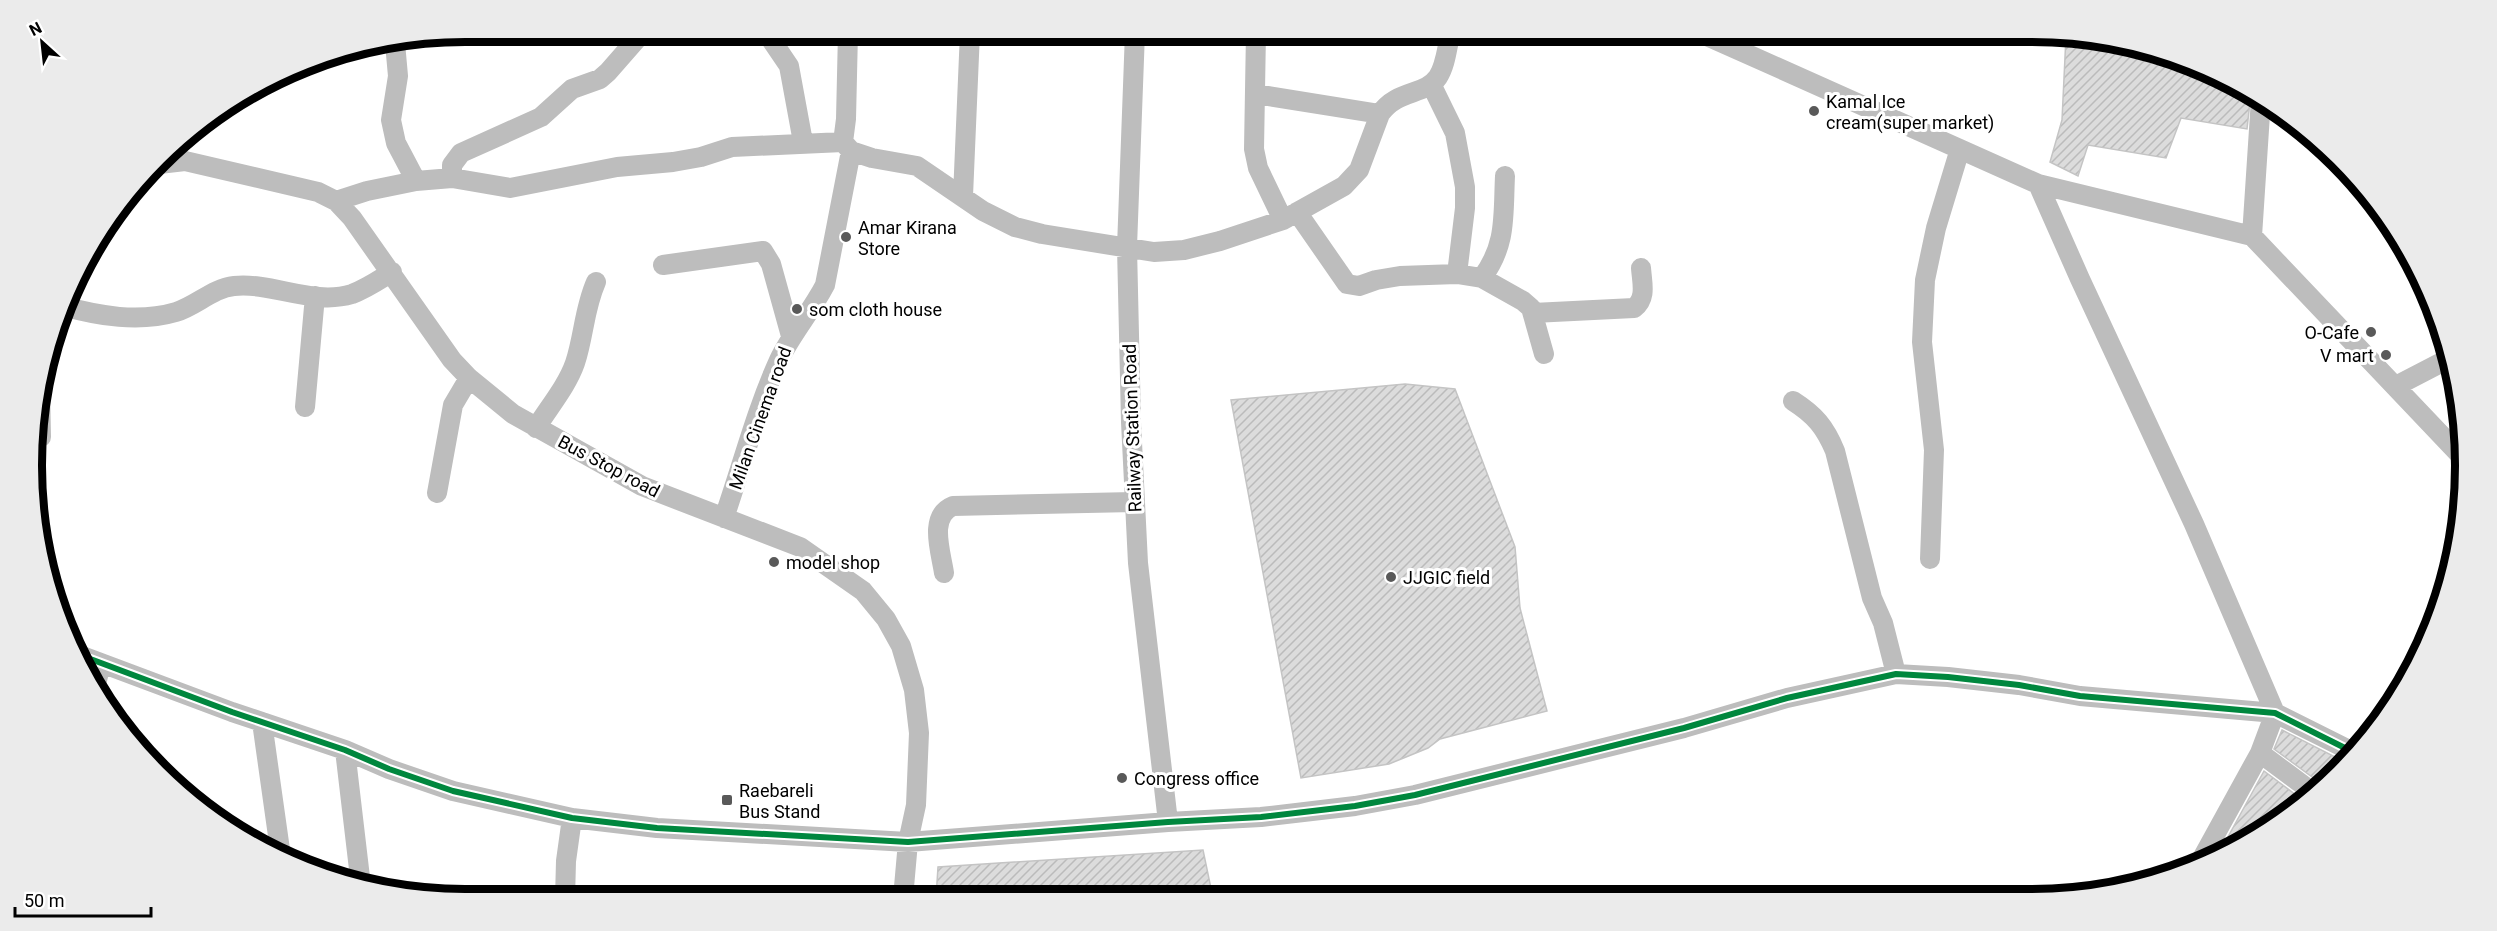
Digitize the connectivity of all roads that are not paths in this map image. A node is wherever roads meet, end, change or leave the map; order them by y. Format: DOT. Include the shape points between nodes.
graph roads {
  1 [pos="634,42"];
  2 [pos="773,42"];
  3 [pos="848,42"];
  4 [pos="970,42"];
  5 [pos="1135,42"];
  6 [pos="1256,42"];
  7 [pos="1448,42"];
  8 [pos="1720,42"];
  9 [pos="395,48"];
  10 [pos="1431,84"];
  11 [pos="1254,94"];
  12 [pos="2260,109"];
  13 [pos="1380,114"];
  14 [pos="803,142"];
  15 [pos="847,146"];
  16 [pos="1960,149"];
  17 [pos="169,163"];
  18 [pos="1505,176"];
  19 [pos="452,178"];
  20 [pos="416,181"];
  21 [pos="2038,184"];
  22 [pos="963,196"];
  23 [pos="336,201"];
  24 [pos="1290,216"];
  25 [pos="2252,236"];
  26 [pos="1127,247"];
  27 [pos="663,265"];
  28 [pos="1641,268"];
  29 [pos="392,272"];
  30 [pos="1457,274"];
  31 [pos="1482,278"];
  32 [pos="596,282"];
  33 [pos="315,296"];
  34 [pos="72,308"];
  35 [pos="1533,314"];
  36 [pos="791,336"];
  37 [pos="1544,354"];
  38 [pos="2442,362"];
  39 [pos="469,378"];
  40 [pos="2396,386"];
  41 [pos="1793,401"];
  42 [pos="305,406"];
  43 [pos="536,428"];
  44 [pos="2454,449"];
  45 [pos="437,493"];
  46 [pos="1134,502"];
  47 [pos="724,518"];
  48 [pos="1930,559"];
  49 [pos="944,573"];
  50 [pos="89,659"];
  51 [pos="100,663"];
  52 [pos="1896,674"];
  53 [pos="98,675"];
  54 [pos="2275,713"];
  55 [pos="262,722"];
  56 [pos="2348,747"];
  57 [pos="345,750"];
  58 [pos="2260,753"];
  59 [pos="2306,788"];
  60 [pos="572,818"];
  61 [pos="1168,822"];
  62 [pos="908,842"];
  63 [pos="279,846"];
  64 [pos="2206,851"];
  65 [pos="360,876"];
  66 [pos="565,889"];
  67 [pos="904,889"];
  1 -- 19 [label="street" via="600,79 572,89 541,117 460,153 452,165"];
  2 -- 14 [label="street" via="789,66"];
  3 -- 15 [label="street, Milan Cinema road"];
  4 -- 22 [label="street"];
  5 -- 26 [label="street, Railway Station Road"];
  6 -- 11 [label="street"];
  7 -- 10 [label="street" via="1441,71"];
  8 -- 16 [label="street"];
  9 -- 20 [label="street" via="398,76 391,120 396,143"];
  10 -- 13 [label="street" via="1395,98"];
  10 -- 30 [label="street" via="1455,133 1465,187"];
  11 -- 13 [label="street"];
  11 -- 24 [label="street" via="1258,168"];
  12 -- 25 [label="street"];
  13 -- 24 [label="street" via="1359,170 1344,186"];
  14 -- 15 [label="street"];
  14 -- 19 [label="street" via="732,147 701,157 617,166 510,188"];
  15 -- 22 [label="street" via="872,158 917,166"];
  15 -- 36 [label="street, Milan Cinema road" via="825,285"];
  16 -- 21 [label="street"];
  16 -- 48 [label="street" via="1925,280 1922,342 1934,450"];
  17 -- 23 [label="street, Bus Stop road" via="185,161 318,192"];
  18 -- 31 [label="street" via="1501,243"];
  19 -- 20 [label="street"];
  20 -- 23 [label="street"];
  21 -- 25 [label="street"];
  21 -- 54 [label="street" via="2194,524"];
  22 -- 26 [label="street" via="1015,227"];
  23 -- 29 [label="street, Bus Stop road"];
  24 -- 26 [label="street" via="1220,242 1184,250 1154,252"];
  24 -- 30 [label="street" via="1341,278 1353,286 1400,276"];
  25 -- 40 [label="street"];
  26 -- 46 [label="street, Railway Station Road"];
  27 -- 36 [label="street" via="763,251 771,264"];
  28 -- 35 [label="street" via="1643,296 1634,308"];
  29 -- 33 [label="street" via="349,295"];
  29 -- 39 [label="street, Bus Stop road" via="452,360"];
  30 -- 31 [label="street"];
  31 -- 35 [label="street" via="1523,300"];
  32 -- 43 [label="street" via="574,366"];
  33 -- 34 [label="street" via="250,285 231,286 177,312 143,317 95,315"];
  33 -- 42 [label="street"];
  35 -- 37 [label="street"];
  36 -- 47 [label="street, Milan Cinema road" via="772,378"];
  38 -- 40 [label="street"];
  39 -- 43 [label="street, Bus Stop road"];
  39 -- 45 [label="street" via="453,405"];
  40 -- 44 [label="street"];
  41 -- 52 [label="street" via="1812,413 1835,451 1872,598"];
  43 -- 47 [label="street, Bus Stop road" via="642,486"];
  46 -- 49 [label="street" via="953,506 945,509 938,524"];
  46 -- 61 [label="street, Railway Station Road" via="1137,563"];
  47 -- 62 [label="street, Bus Stop road" via="800,548 836,570 863,591 891,628 901,646 914,690 919,733 916,805"];
  50 -- 51 [label="street"];
  51 -- 53 [label="street"];
  51 -- 55 [label="street"];
  52 -- 54 [label="street" via="1948,676 2080,696"];
  52 -- 61 [label="street" via="1787,698 1684,728 1415,795 1295,814"];
  54 -- 56 [label="street"];
  54 -- 58 [label="street"];
  55 -- 57 [label="street"];
  55 -- 63 [label="street"];
  57 -- 60 [label="street" via="453,791"];
  57 -- 65 [label="street"];
  58 -- 59 [label="street"];
  58 -- 64 [label="street"];
  60 -- 62 [label="street" via="657,828"];
  60 -- 66 [label="street"];
  61 -- 62 [label="street"];
  62 -- 67 [label="street, Bus Stop road"];
}
